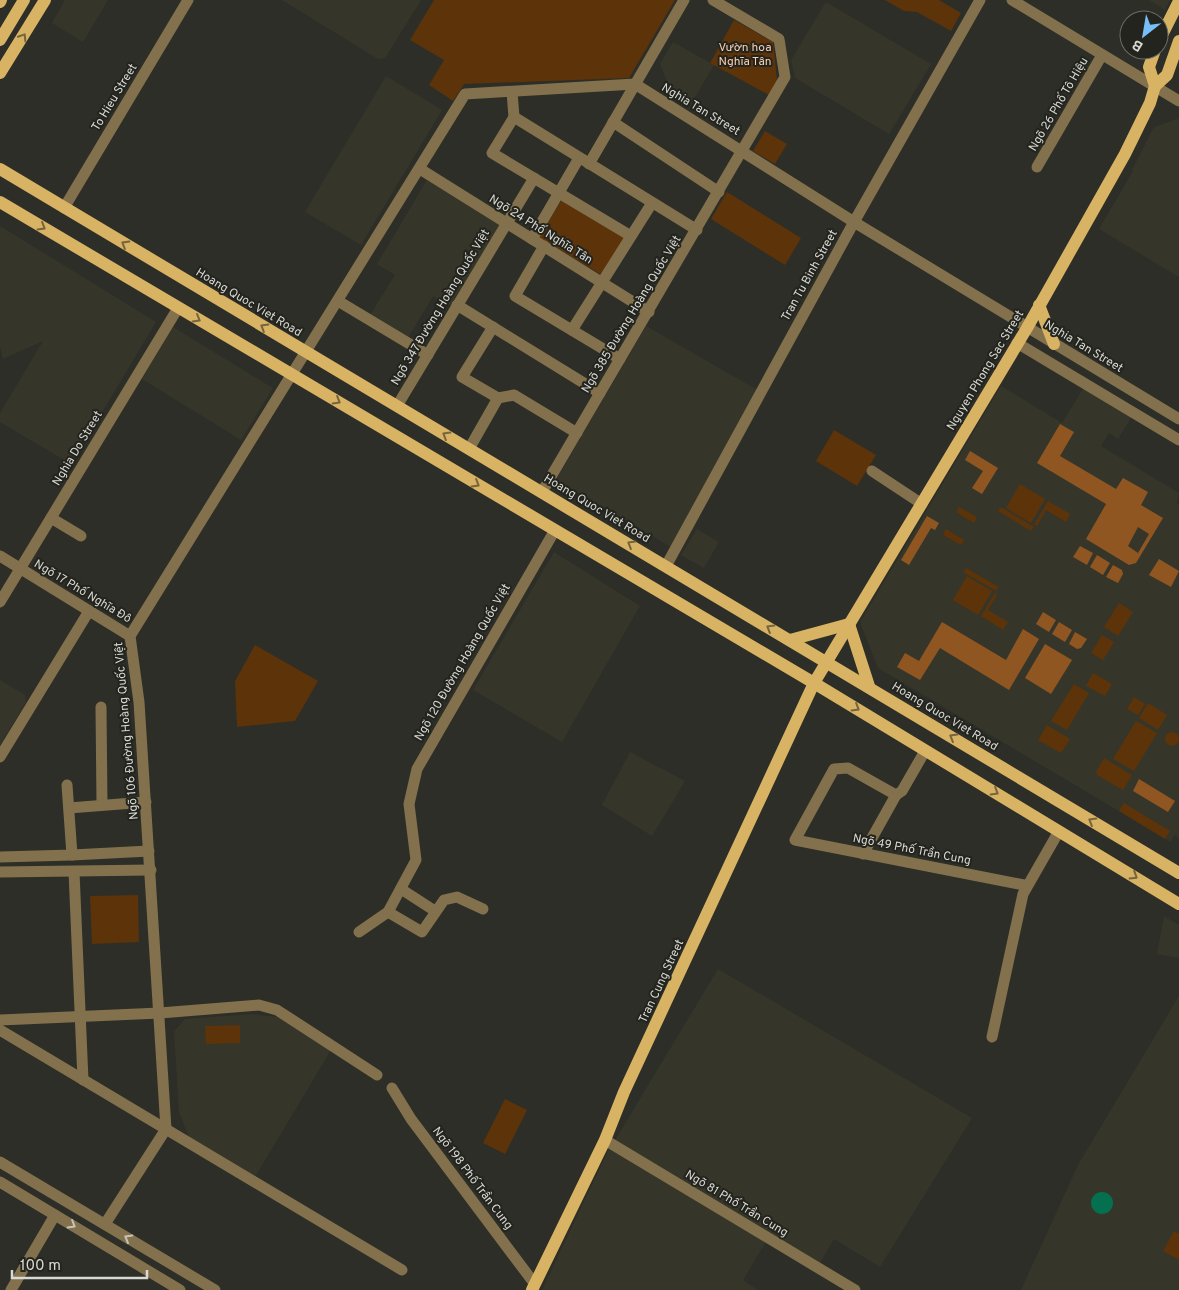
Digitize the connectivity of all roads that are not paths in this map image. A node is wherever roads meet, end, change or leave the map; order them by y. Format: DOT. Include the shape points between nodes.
graph roads {
  1 [pos="24,0"];
  2 [pos="45,0"];
  3 [pos="188,0"];
  4 [pos="684,0"];
  5 [pos="713,0"];
  6 [pos="980,0"];
  7 [pos="1012,0"];
  8 [pos="1179,1"];
  9 [pos="1169,20"];
  10 [pos="0,40"];
  11 [pos="1179,41"];
  12 [pos="1102,55"];
  13 [pos="1151,60"];
  14 [pos="0,73"];
  15 [pos="635,84"];
  16 [pos="1154,86"];
  17 [pos="512,92"];
  18 [pos="1179,100"];
  19 [pos="514,118"];
  20 [pos="613,122"];
  21 [pos="744,151"];
  22 [pos="584,161"];
  23 [pos="1037,167"];
  24 [pos="0,169"];
  25 [pos="420,169"];
  26 [pos="534,178"];
  27 [pos="719,192"];
  28 [pos="559,193"];
  29 [pos="0,202"];
  30 [pos="652,203"];
  31 [pos="64,208"];
  32 [pos="854,222"];
  33 [pos="506,223"];
  34 [pos="696,230"];
  35 [pos="631,236"];
  36 [pos="532,239"];
  37 [pos="544,246"];
  38 [pos="601,282"];
  39 [pos="338,301"];
  40 [pos="457,305"];
  41 [pos="1039,305"];
  42 [pos="178,308"];
  43 [pos="648,312"];
  44 [pos="492,327"];
  45 [pos="1027,328"];
  46 [pos="572,330"];
  47 [pos="1017,343"];
  48 [pos="1054,344"];
  49 [pos="306,352"];
  50 [pos="428,355"];
  51 [pos="620,359"];
  52 [pos="292,374"];
  53 [pos="600,393"];
  54 [pos="498,398"];
  55 [pos="397,406"];
  56 [pos="1179,419"];
  57 [pos="577,433"];
  58 [pos="1179,440"];
  59 [pos="469,449"];
  60 [pos="872,471"];
  61 [pos="542,492"];
  62 [pos="922,504"];
  63 [pos="51,518"];
  64 [pos="555,530"];
  65 [pos="81,536"];
  66 [pos="0,556"];
  67 [pos="666,566"];
  68 [pos="20,569"];
  69 [pos="0,602"];
  70 [pos="89,611"];
  71 [pos="849,624"];
  72 [pos="130,636"];
  73 [pos="790,640"];
  74 [pos="827,662"];
  75 [pos="814,683"];
  76 [pos="868,686"];
  77 [pos="100,707"];
  78 [pos="926,751"];
  79 [pos="0,757"];
  80 [pos="67,785"];
  81 [pos="896,795"];
  82 [pos="146,802"];
  83 [pos="102,804"];
  84 [pos="68,808"];
  85 [pos="1059,831"];
  86 [pos="149,850"];
  87 [pos="863,854"];
  88 [pos="72,855"];
  89 [pos="0,857"];
  90 [pos="151,870"];
  91 [pos="0,872"];
  92 [pos="74,872"];
  93 [pos="1179,873"];
  94 [pos="1024,885"];
  95 [pos="401,889"];
  96 [pos="1179,904"];
  97 [pos="483,909"];
  98 [pos="435,910"];
  99 [pos="388,912"];
  100 [pos="359,932"];
  101 [pos="160,1013"];
  102 [pos="82,1016"];
  103 [pos="0,1020"];
  104 [pos="0,1030"];
  105 [pos="992,1037"];
  106 [pos="376,1075"];
  107 [pos="84,1080"];
  108 [pos="392,1088"];
  109 [pos="166,1129"];
  110 [pos="605,1140"];
  111 [pos="0,1162"];
  112 [pos="0,1182"];
  113 [pos="55,1215"];
  114 [pos="105,1224"];
  115 [pos="402,1270"];
  116 [pos="533,1287"];
  117 [pos="11,1290"];
  118 [pos="180,1290"];
  119 [pos="215,1290"];
  120 [pos="855,1290"];
  1 -- 10 [label="main road"];
  14 -- 2 [label="main road, one-way"];
  3 -- 31 [label="street, To Hieu Street"];
  4 -- 15 [label="street"];
  5 -- 21 [label="street, Ngõ 385 Đường Hoàng Quốc Việt" via="779,39 785,77"];
  6 -- 32 [label="street, Tran Tu Binh Street"];
  7 -- 12 [label="street"];
  8 -- 9 [label="main road"];
  11 -- 16 [label="main road, Nguyen Phong Sac Street" via="1166,75"];
  12 -- 16 [label="street"];
  12 -- 23 [label="street, Ngõ 26 Phố Tô Hiệu"];
  13 -- 16 [label="main road, Nguyen Phong Sac Street" via="1149,67"];
  15 -- 17 [label="street"];
  15 -- 20 [label="street"];
  15 -- 21 [label="street, Nghia Tan Street"];
  16 -- 18 [label="street"];
  16 -- 41 [label="main road, Nguyen Phong Sac Street" via="1150,103 1125,154"];
  17 -- 19 [label="street"];
  17 -- 25 [label="street" via="465,94"];
  19 -- 22 [label="street"];
  19 -- 26 [label="street" via="492,153"];
  20 -- 22 [label="street"];
  20 -- 27 [label="street"];
  21 -- 27 [label="street, Ngõ 385 Đường Hoàng Quốc Việt"];
  21 -- 32 [label="street, Nghia Tan Street"];
  22 -- 28 [label="street"];
  22 -- 30 [label="street"];
  24 -- 31 [label="main road, Hoang Quoc Viet Road"];
  25 -- 33 [label="street, Ngõ 24 Phố Nghĩa Tân"];
  25 -- 39 [label="street"];
  26 -- 28 [label="street"];
  26 -- 33 [label="street, Ngõ 347 Đường Hoàng Quốc Việt"];
  27 -- 34 [label="street, Ngõ 385 Đường Hoàng Quốc Việt"];
  28 -- 35 [label="street"];
  28 -- 36 [label="street"];
  29 -- 42 [label="main road, one-way"];
  30 -- 34 [label="street"];
  30 -- 35 [label="street"];
  49 -- 31 [label="main road, Hoang Quoc Viet Road, one-way"];
  32 -- 45 [label="street, Nghia Tan Street"];
  32 -- 67 [label="street, Tran Tu Binh Street"];
  33 -- 36 [label="street, Ngõ 24 Phố Nghĩa Tân"];
  33 -- 40 [label="street, Ngõ 347 Đường Hoàng Quốc Việt"];
  34 -- 43 [label="street, Ngõ 385 Đường Hoàng Quốc Việt"];
  35 -- 38 [label="street"];
  36 -- 37 [label="street, Ngõ 24 Phố Nghĩa Tân"];
  37 -- 38 [label="street, Ngõ 24 Phố Nghĩa Tân"];
  37 -- 46 [label="street" via="514,296"];
  38 -- 43 [label="street, Ngõ 24 Phố Nghĩa Tân"];
  38 -- 46 [label="street"];
  39 -- 49 [label="street"];
  39 -- 50 [label="street"];
  40 -- 44 [label="street"];
  40 -- 50 [label="street, Ngõ 347 Đường Hoàng Quốc Việt"];
  41 -- 45 [label="main road, Nguyen Phong Sac Street"];
  41 -- 48 [label="main road"];
  42 -- 52 [label="main road, one-way"];
  42 -- 63 [label="street, Nghia Do Street"];
  43 -- 51 [label="street, Ngõ 385 Đường Hoàng Quốc Việt"];
  44 -- 53 [label="street"];
  44 -- 54 [label="street" via="462,377"];
  45 -- 47 [label="main road, Nguyen Phong Sac Street"];
  45 -- 48 [label="street, Nghia Tan Street"];
  46 -- 51 [label="street"];
  47 -- 58 [label="street"];
  47 -- 62 [label="main road, Nguyen Phong Sac Street"];
  48 -- 56 [label="street, Nghia Tan Street"];
  49 -- 52 [label="street"];
  49 -- 55 [label="main road, Hoang Quoc Viet Road"];
  50 -- 55 [label="street, Ngõ 347 Đường Hoàng Quốc Việt"];
  51 -- 53 [label="street, Ngõ 385 Đường Hoàng Quốc Việt"];
  52 -- 64 [label="main road, one-way"];
  52 -- 72 [label="street, Ngõ 106 Đường Hoàng Quốc Việt"];
  53 -- 57 [label="street, Ngõ 385 Đường Hoàng Quốc Việt"];
  54 -- 57 [label="street" via="514,395"];
  54 -- 59 [label="street"];
  59 -- 55 [label="main road, Hoang Quoc Viet Road, one-way"];
  57 -- 61 [label="street, Ngõ 385 Đường Hoàng Quốc Việt"];
  59 -- 61 [label="main road, Hoang Quoc Viet Road"];
  60 -- 62 [label="street"];
  67 -- 61 [label="main road, Hoang Quoc Viet Road, one-way"];
  62 -- 71 [label="main road, Nguyen Phong Sac Street"];
  63 -- 65 [label="street"];
  63 -- 68 [label="street, Nghia Do Street"];
  64 -- 75 [label="main road"];
  64 -- 95 [label="street, Ngõ 120 Đường Hoàng Quốc Việt" via="417,768 409,804 416,860"];
  66 -- 68 [label="street, Ngõ 17 Phố Nghĩa Đô"];
  73 -- 67 [label="main road, Hoang Quoc Viet Road, one-way"];
  68 -- 69 [label="street, Nghia Do Street"];
  68 -- 70 [label="street, Ngõ 17 Phố Nghĩa Đô"];
  70 -- 72 [label="street, Ngõ 17 Phố Nghĩa Đô"];
  70 -- 79 [label="street"];
  71 -- 73 [label="main road"];
  71 -- 74 [label="main road, Nguyen Phong Sac Street"];
  71 -- 76 [label="main road"];
  72 -- 82 [label="street, Ngõ 106 Đường Hoàng Quốc Việt" via="139,702"];
  73 -- 74 [label="main road, Hoang Quoc Viet Road"];
  74 -- 75 [label="main road, Tran Cung Street"];
  74 -- 76 [label="main road, Hoang Quoc Viet Road"];
  75 -- 78 [label="main road, one-way"];
  75 -- 110 [label="main road, Tran Cung Street" via="624,1092"];
  93 -- 76 [label="main road, Hoang Quoc Viet Road, one-way"];
  77 -- 83 [label="street"];
  78 -- 81 [label="street" via="902,791"];
  78 -- 85 [label="main road, one-way"];
  80 -- 84 [label="street"];
  81 -- 87 [label="street"];
  81 -- 87 [label="street, Ngõ 49 Phố Trần Cung" via="848,768 834,769 795,840"];
  82 -- 83 [label="street"];
  82 -- 86 [label="street, Ngõ 106 Đường Hoàng Quốc Việt"];
  83 -- 84 [label="street"];
  84 -- 88 [label="street"];
  85 -- 96 [label="main road, one-way"];
  85 -- 105 [label="street" via="1023,894"];
  86 -- 88 [label="street"];
  86 -- 90 [label="street, Ngõ 106 Đường Hoàng Quốc Việt"];
  87 -- 94 [label="street, Ngõ 49 Phố Trần Cung"];
  88 -- 89 [label="street"];
  90 -- 92 [label="street"];
  90 -- 101 [label="street, Ngõ 106 Đường Hoàng Quốc Việt"];
  91 -- 92 [label="street"];
  92 -- 102 [label="street"];
  95 -- 98 [label="street"];
  95 -- 99 [label="street, Ngõ 120 Đường Hoàng Quốc Việt"];
  97 -- 98 [label="street" via="457,897 444,900"];
  98 -- 99 [label="street" via="422,932"];
  99 -- 100 [label="street"];
  101 -- 102 [label="street"];
  101 -- 106 [label="street" via="259,1006 277,1010"];
  101 -- 109 [label="street, Ngõ 106 Đường Hoàng Quốc Việt"];
  102 -- 103 [label="street"];
  102 -- 107 [label="street"];
  104 -- 107 [label="street"];
  107 -- 109 [label="street"];
  108 -- 116 [label="street, Ngõ 198 Phố Trần Cung"];
  109 -- 114 [label="street"];
  109 -- 115 [label="street"];
  110 -- 116 [label="main road, Tran Cung Street"];
  110 -- 120 [label="street, Ngõ 81 Phố Trần Cung"];
  111 -- 114 [label="street"];
  112 -- 113 [label="street"];
  113 -- 117 [label="street"];
  113 -- 118 [label="street, one-way"];
  119 -- 114 [label="street, one-way"];
}
